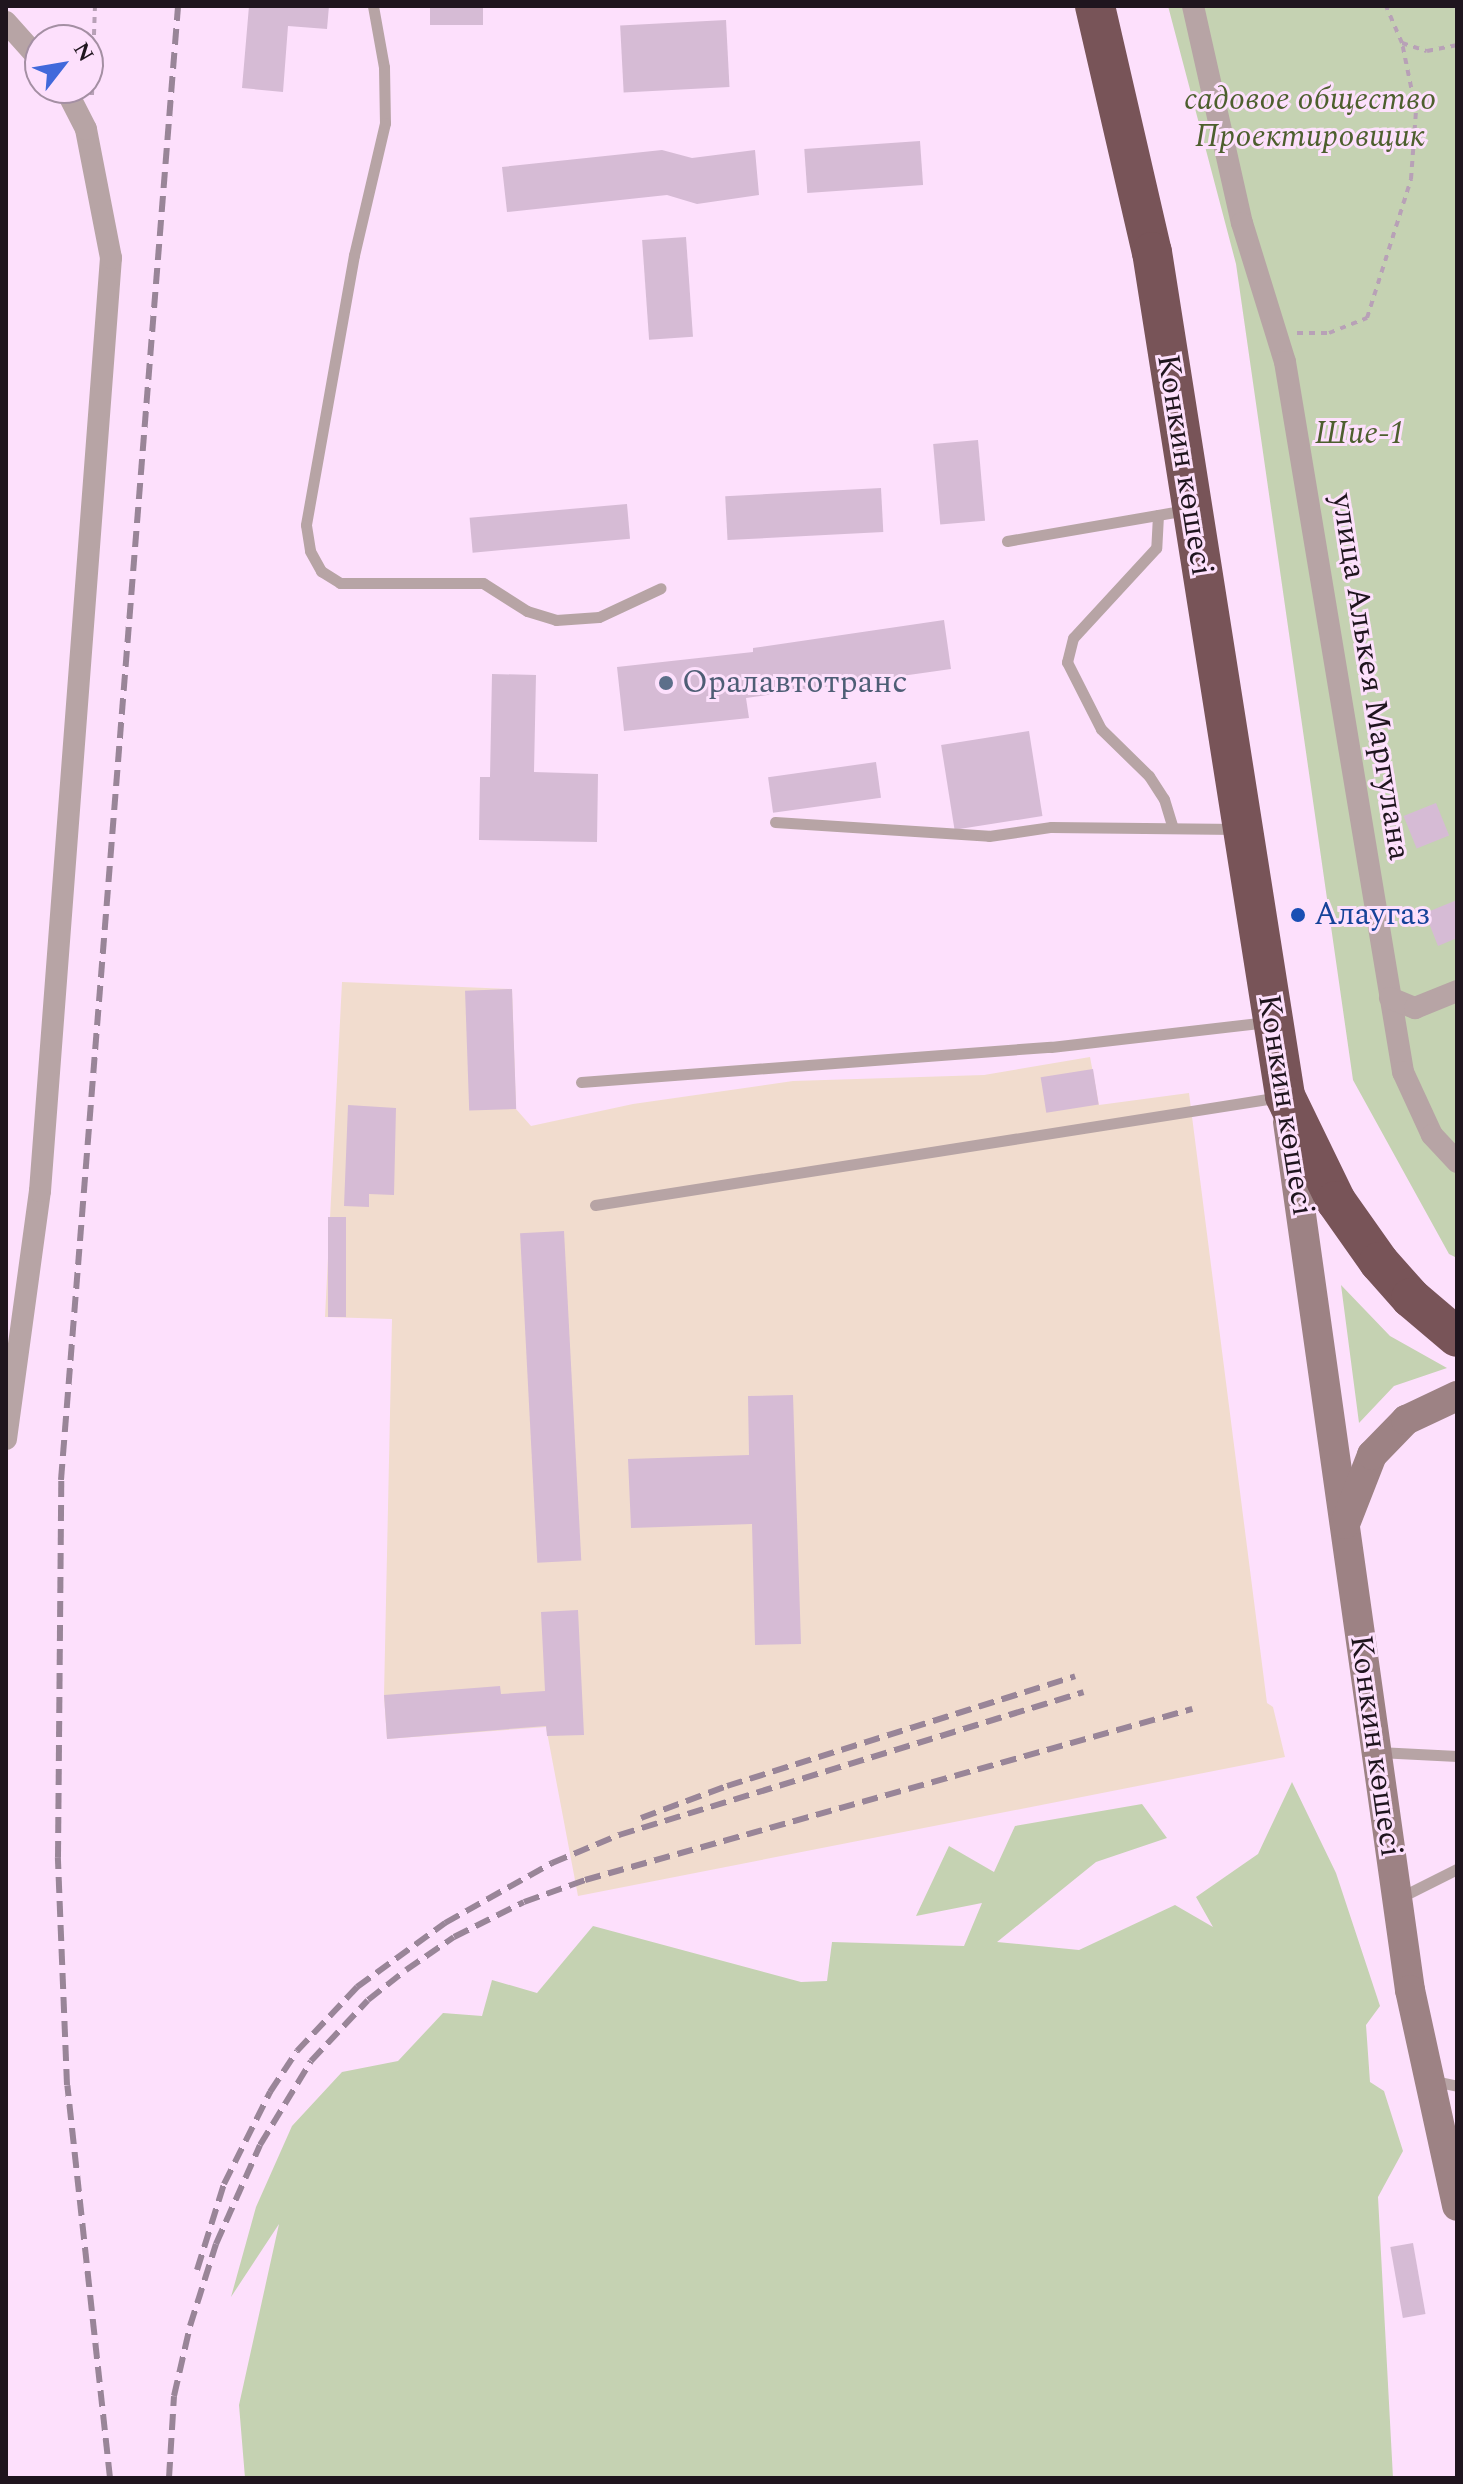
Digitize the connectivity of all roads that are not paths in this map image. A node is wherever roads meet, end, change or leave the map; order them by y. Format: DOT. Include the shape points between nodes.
graph roads {
  1 [pos="373,6"];
  2 [pos="1095,6"];
  3 [pos="1193,6"];
  4 [pos="6,22"];
  5 [pos="24,42"];
  6 [pos="73,104"];
  7 [pos="1174,512"];
  8 [pos="1007,541"];
  9 [pos="661,588"];
  10 [pos="775,822"];
  11 [pos="1172,826"];
  12 [pos="1242,830"];
  13 [pos="1457,991"];
  14 [pos="1390,998"];
  15 [pos="1272,1022"];
  16 [pos="581,1082"];
  17 [pos="1285,1096"];
  18 [pos="1457,1162"];
  19 [pos="595,1205"];
  20 [pos="1457,1337"];
  21 [pos="1457,1396"];
  22 [pos="6,1439"];
  23 [pos="1345,1526"];
  24 [pos="1376,1751"];
  25 [pos="1457,1756"];
  26 [pos="1457,1869"];
  27 [pos="1396,1899"];
  28 [pos="1426,2079"];
  29 [pos="1457,2086"];
  30 [pos="1457,2206"];
  1 -- 9 [label="lane" via="384,67 385,123 340,330 306,525 310,551 321,571 340,583 483,583 527,611 556,620 599,617"];
  2 -- 7 [label="highway, Конкин көшесі" via="1152,252"];
  3 -- 14 [label="street, улица Алькея Маргулана" via="1242,223 1276,333 1311,513"];
  4 -- 5 [label="street"];
  6 -- 22 [label="street" via="86,129 111,258 40,1191"];
  7 -- 8 [label="lane"];
  7 -- 11 [label="lane" via="1156,548 1073,638 1067,662 1101,729 1149,776 1164,799"];
  7 -- 12 [label="highway, Конкин көшесі"];
  10 -- 11 [label="lane" via="989,836 1051,827"];
  11 -- 12 [label="lane"];
  12 -- 15 [label="highway, Конкин көшесі"];
  13 -- 14 [label="street" via="1415,1008"];
  14 -- 18 [label="street, улица Алькея Маргулана" via="1403,1072 1432,1135"];
  15 -- 16 [label="lane" via="1051,1047"];
  15 -- 17 [label="highway, Конкин көшесі"];
  17 -- 19 [label="lane"];
  17 -- 20 [label="highway" via="1336,1201 1379,1262"];
  17 -- 23 [label="main road, Конкин көшесі"];
  21 -- 23 [label="main road" via="1406,1420 1372,1455"];
  23 -- 24 [label="main road, Конкин көшесі"];
  24 -- 25 [label="lane"];
  24 -- 27 [label="main road, Конкин көшесі"];
  26 -- 27 [label="lane"];
  27 -- 28 [label="main road, Конкин көшесі"];
  28 -- 29 [label="lane"];
  28 -- 30 [label="main road, Конкин көшесі"];
}
